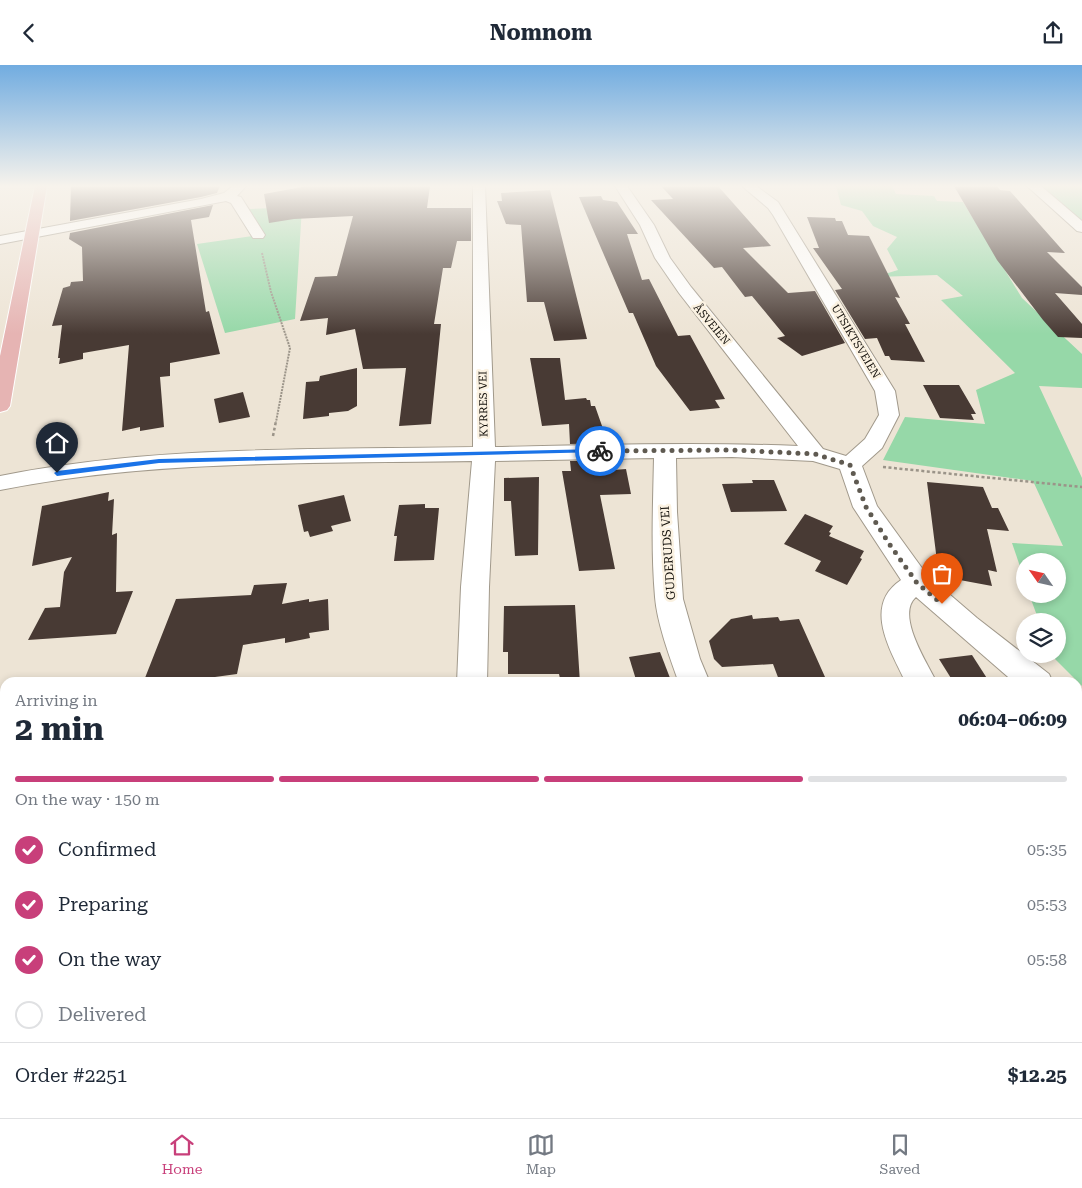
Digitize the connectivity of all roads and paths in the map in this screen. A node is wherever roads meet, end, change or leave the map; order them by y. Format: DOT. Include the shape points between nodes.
graph roads {
  1 [pos="21,235"];
  2 [pos="32,235"];
  3 [pos="258,235"];
  4 [pos="480,235"];
  5 [pos="652,235"];
  6 [pos="792,235"];
  7 [pos="0,239"];
  8 [pos="0,406"];
  9 [pos="665,450"];
  10 [pos="484,453"];
  11 [pos="815,454"];
  12 [pos="269,459"];
  13 [pos="850,465"];
  14 [pos="906,469"];
  15 [pos="0,483"];
  16 [pos="1082,487"];
  17 [pos="917,583"];
  18 [pos="472,677"];
  19 [pos="692,677"];
  20 [pos="919,677"];
  21 [pos="1031,677"];
  1 -- 7 [label="street"];
  2 -- 8 [label="main road"];
  3 -- 12 [label="path" via="270,292 290,349"];
  4 -- 10 [label="street, KYRRES VEI"];
  5 -- 11 [label="street, ÅSVEIEN" via="685,290"];
  6 -- 13 [label="street, UTSIKTSVEIEN" via="885,391 889,415 874,443"];
  9 -- 10 [label="street"];
  9 -- 11 [label="street"];
  9 -- 19 [label="street, GUDERUDS VEI" via="669,599"];
  10 -- 12 [label="street"];
  10 -- 18 [label="street, KYRRES VEI"];
  11 -- 13 [label="street"];
  12 -- 15 [label="street" via="159,461"];
  13 -- 17 [label="street" via="866,507"];
  14 -- 16 [label="path"];
  17 -- 20 [label="street" via="905,588 895,604 896,627"];
  17 -- 21 [label="street"];
}
